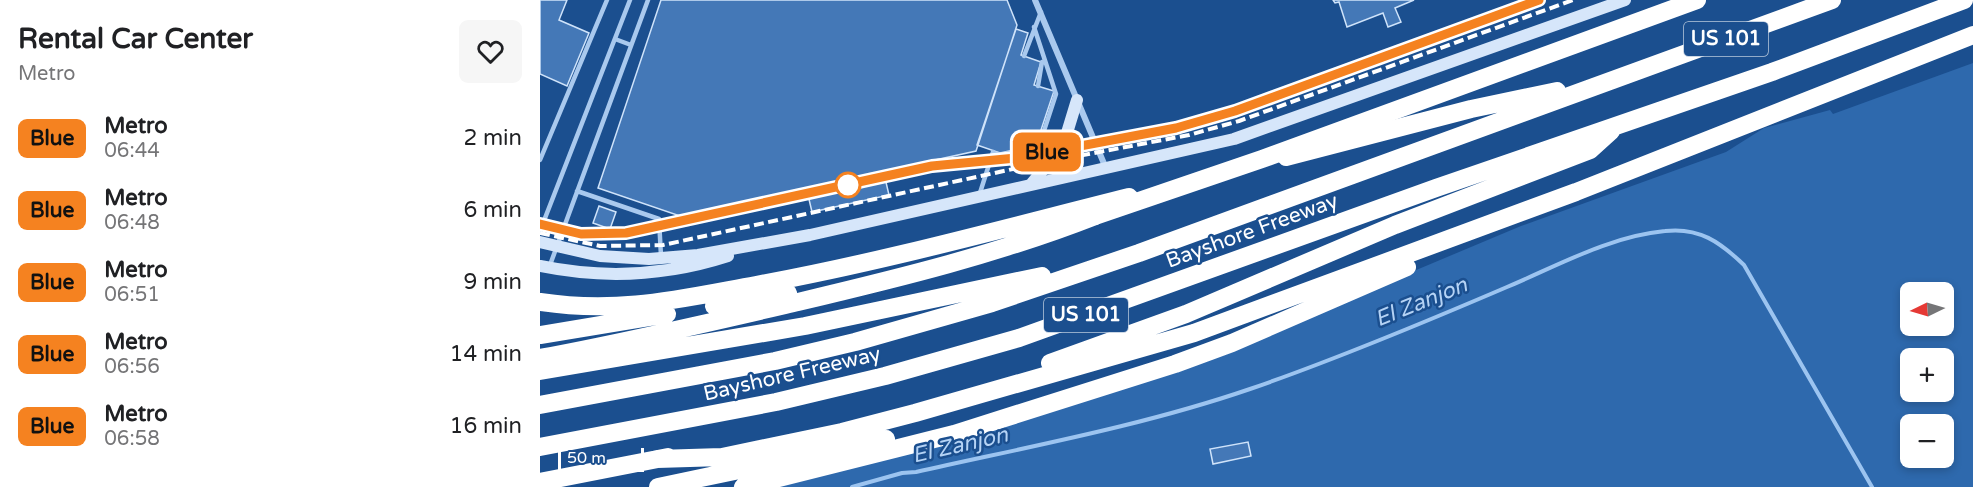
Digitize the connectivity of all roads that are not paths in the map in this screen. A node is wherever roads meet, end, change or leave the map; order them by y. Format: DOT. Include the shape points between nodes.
graph roads {
  1 [pos="607,0"];
  2 [pos="630,0"];
  3 [pos="648,0"];
  4 [pos="1035,0"];
  5 [pos="1626,0"];
  6 [pos="1697,0"];
  7 [pos="1832,0"];
  8 [pos="1964,0"];
  9 [pos="1041,12"];
  10 [pos="1034,27"];
  11 [pos="1973,35"];
  12 [pos="615,39"];
  13 [pos="631,45"];
  14 [pos="1024,56"];
  15 [pos="1042,56"];
  16 [pos="1620,77"];
  17 [pos="1038,86"];
  18 [pos="1077,100"];
  19 [pos="1617,126"];
  20 [pos="540,160"];
  21 [pos="1105,166"];
  22 [pos="1032,183"];
  23 [pos="577,191"];
  24 [pos="1576,192"];
  25 [pos="979,195"];
  26 [pos="540,231"];
  27 [pos="540,242"];
  28 [pos="766,244"];
  29 [pos="557,247"];
  30 [pos="661,258"];
  31 [pos="1117,261"];
  32 [pos="544,267"];
  33 [pos="863,283"];
  34 [pos="540,302"];
  35 [pos="540,335"];
  36 [pos="540,358"];
  37 [pos="1175,363"];
  38 [pos="540,371"];
  39 [pos="540,405"];
  40 [pos="540,447"];
  41 [pos="657,459"];
  42 [pos="540,482"];
  43 [pos="658,487"];
  44 [pos="743,487"];
  1 -- 20 [label="lane"];
  2 -- 12 [label="lane"];
  3 -- 13 [label="lane"];
  4 -- 9 [label="street"];
  5 -- 21 [label="street" via="1234,139"];
  6 -- 33 [label="highway, bridge" via="1095,216"];
  7 -- 16 [label="highway, Bayshore Freeway / US 101"];
  8 -- 19 [label="highway, Bayshore Freeway / US 101"];
  9 -- 10 [label="lane"];
  9 -- 18 [label="street"];
  10 -- 14 [label="lane"];
  10 -- 15 [label="lane"];
  11 -- 24 [label="highway"];
  12 -- 13 [label="lane"];
  12 -- 26 [label="lane"];
  13 -- 23 [label="lane"];
  15 -- 17 [label="lane"];
  15 -- 25 [label="lane" via="1056,94 1039,146 1001,155 993,152"];
  16 -- 31 [label="highway, Bayshore Freeway / US 101"];
  16 -- 34 [label="highway" via="1471,109 816,274 646,306 583,308"];
  18 -- 21 [label="street"];
  18 -- 22 [label="street" via="1063,146"];
  19 -- 40 [label="highway, Bayshore Freeway / US 101" via="977,351 776,402"];
  19 -- 41 [label="highway" via="1590,150 1373,234 1186,314 1059,360 853,417"];
  21 -- 22 [label="street"];
  22 -- 25 [label="street"];
  23 -- 29 [label="lane"];
  23 -- 30 [label="lane" via="659,219"];
  24 -- 37 [label="highway" via="1290,318"];
  24 -- 41 [label="highway" via="1291,299 1111,358 842,432 722,457"];
  25 -- 28 [label="street"];
  27 -- 29 [label="street"];
  28 -- 30 [label="street"];
  28 -- 32 [label="street" via="700,265 662,272 599,274"];
  29 -- 30 [label="street" via="612,257"];
  29 -- 32 [label="lane"];
  31 -- 38 [label="highway" via="805,326"];
  31 -- 39 [label="highway, Bayshore Freeway / US 101" via="992,303 855,342"];
  33 -- 35 [label="highway"];
  33 -- 36 [label="highway" via="618,344"];
  37 -- 43 [label="highway" via="880,440"];
  37 -- 44 [label="highway" via="976,428"];
  41 -- 42 [label="highway"];
}
